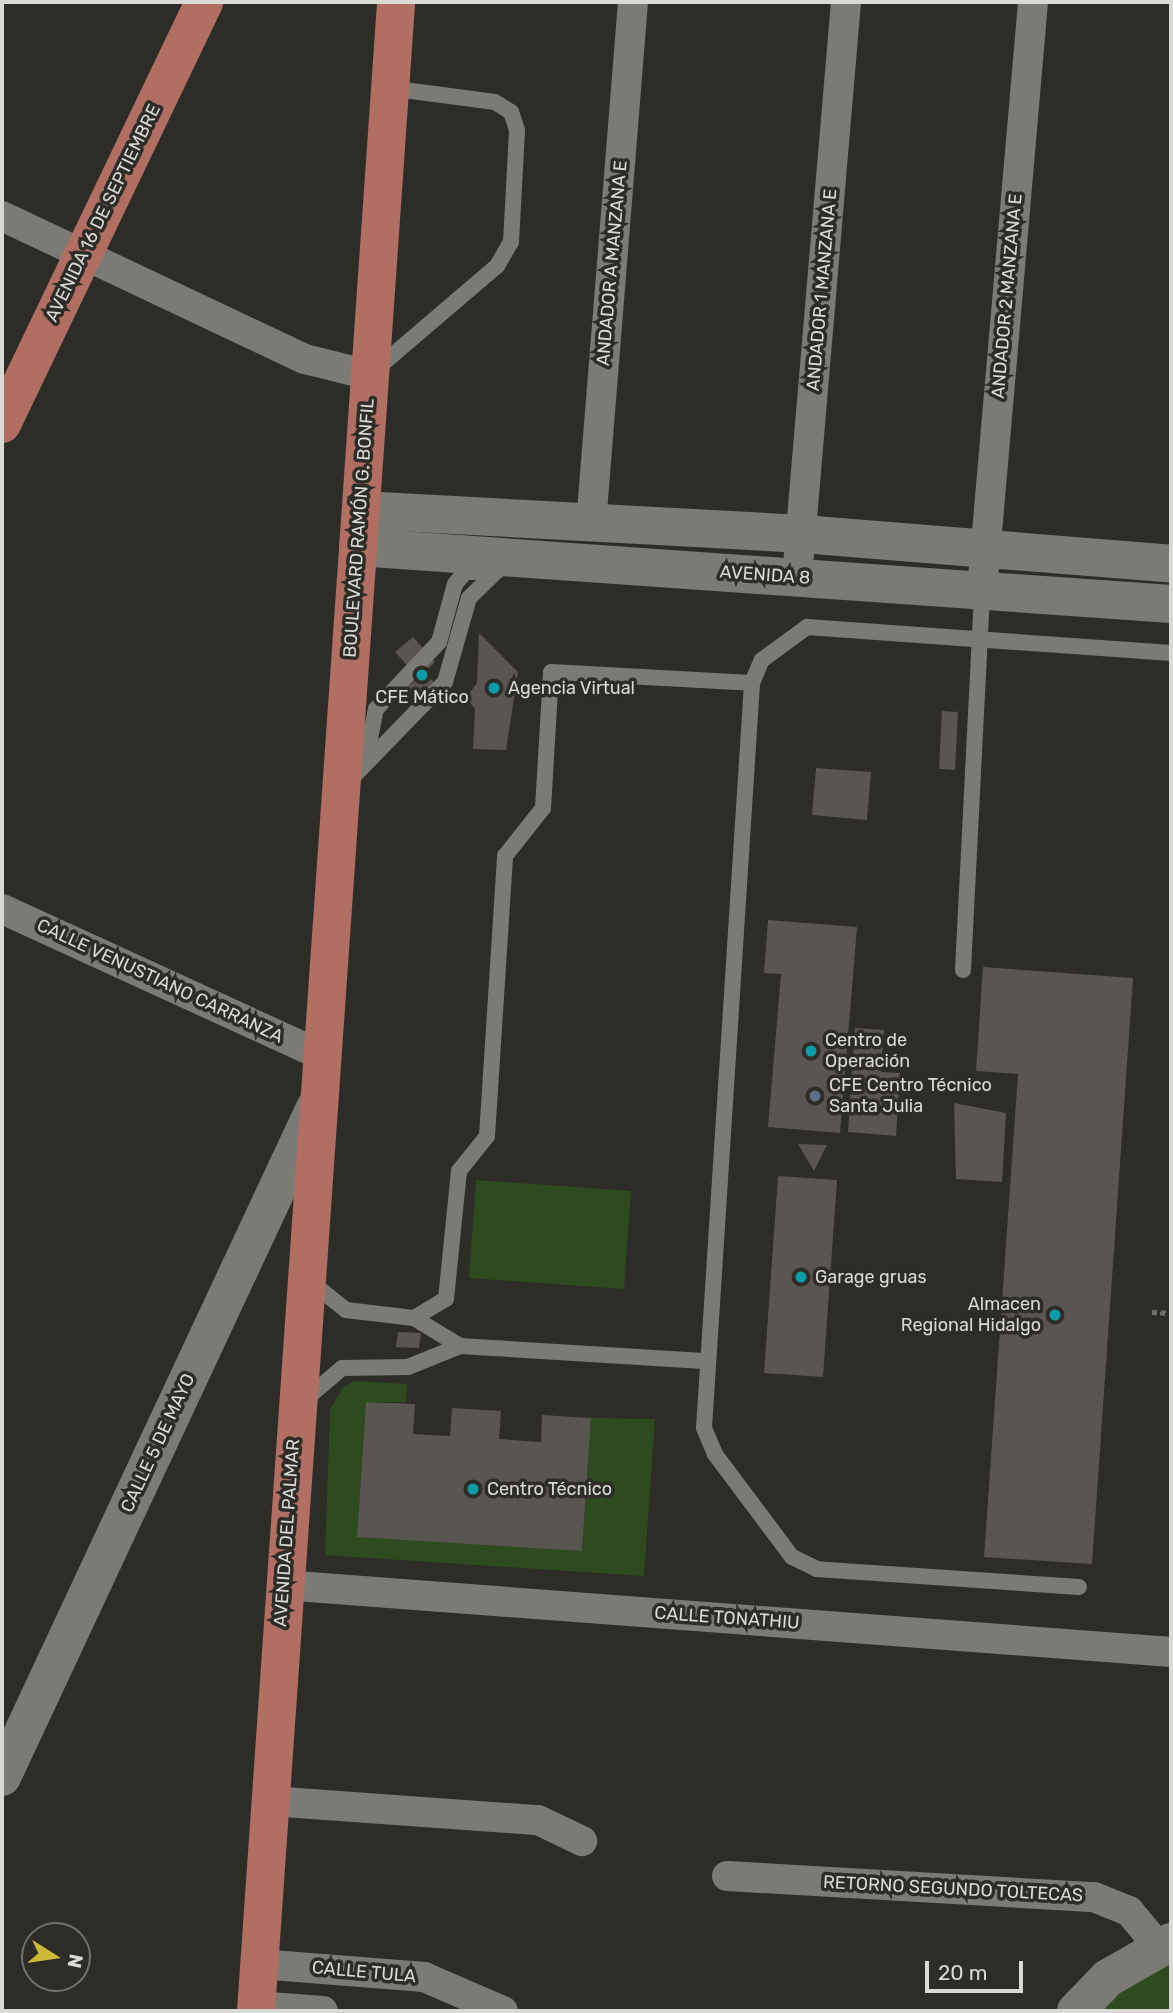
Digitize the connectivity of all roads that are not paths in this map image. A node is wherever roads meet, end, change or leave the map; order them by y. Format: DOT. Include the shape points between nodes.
graph roads {
  1 [pos="204,2"];
  2 [pos="396,2"];
  3 [pos="633,2"];
  4 [pos="846,2"];
  5 [pos="1033,2"];
  6 [pos="389,88"];
  7 [pos="2,216"];
  8 [pos="82,254"];
  9 [pos="369,375"];
  10 [pos="2,424"];
  11 [pos="591,524"];
  12 [pos="360,529"];
  13 [pos="802,534"];
  14 [pos="986,549"];
  15 [pos="503,565"];
  16 [pos="1171,565"];
  17 [pos="797,578"];
  18 [pos="982,590"];
  19 [pos="1171,604"];
  20 [pos="985,640"];
  21 [pos="1171,653"];
  22 [pos="752,683"];
  23 [pos="366,758"];
  24 [pos="338,800"];
  25 [pos="2,909"];
  26 [pos="963,970"];
  27 [pos="318,1054"];
  28 [pos="315,1108"];
  29 [pos="303,1272"];
  30 [pos="414,1318"];
  31 [pos="460,1346"];
  32 [pos="708,1361"];
  33 [pos="294,1420"];
  34 [pos="283,1584"];
  35 [pos="1079,1587"];
  36 [pos="1171,1652"];
  37 [pos="2,1777"];
  38 [pos="270,1801"];
  39 [pos="582,1841"];
  40 [pos="727,1876"];
  41 [pos="1165,1945"];
  42 [pos="259,1964"];
  43 [pos="256,2009"];
  44 [pos="323,2011"];
  45 [pos="503,2011"];
  46 [pos="1076,2011"];
  1 -- 8 [label="main road, AVENIDA 16 DE SEPTIEMBRE"];
  2 -- 6 [label="main road, BOULEVARD RAMÓN G. BONFIL"];
  3 -- 11 [label="street, ANDADOR A MANZANA E"];
  4 -- 13 [label="street, ANDADOR 1 MANZANA E"];
  5 -- 14 [label="street, ANDADOR 2 MANZANA E"];
  6 -- 9 [label="main road, BOULEVARD RAMÓN G. BONFIL"];
  6 -- 9 [label="lane" via="495,102 511,112 517,130 511,242 497,266"];
  7 -- 8 [label="street"];
  8 -- 9 [label="street" via="305,359"];
  8 -- 10 [label="main road, AVENIDA 16 DE SEPTIEMBRE"];
  9 -- 12 [label="main road, BOULEVARD RAMÓN G. BONFIL"];
  11 -- 12 [label="street"];
  11 -- 13 [label="street"];
  12 -- 15 [label="street, AVENIDA 8"];
  12 -- 24 [label="main road, BOULEVARD RAMÓN G. BONFIL"];
  13 -- 14 [label="street"];
  13 -- 17 [label="street, ANDADOR 1 MANZANA E"];
  14 -- 16 [label="street"];
  14 -- 18 [label="street, ANDADOR 2 MANZANA E"];
  15 -- 17 [label="street, AVENIDA 8"];
  15 -- 23 [label="lane" via="469,598 444,682"];
  15 -- 23 [label="lane" via="465,572 456,584 439,642 371,719"];
  17 -- 18 [label="street, AVENIDA 8"];
  18 -- 19 [label="street, AVENIDA 8"];
  18 -- 20 [label="lane"];
  20 -- 21 [label="lane"];
  20 -- 22 [label="lane" via="807,627 762,660"];
  20 -- 26 [label="lane"];
  22 -- 30 [label="lane" via="551,672 542,808 505,856 487,1136 459,1171 446,1299"];
  22 -- 32 [label="lane"];
  23 -- 24 [label="lane"];
  24 -- 27 [label="main road, BOULEVARD RAMÓN G. BONFIL"];
  25 -- 27 [label="street, CALLE VENUSTIANO CARRANZA"];
  27 -- 28 [label="main road, AVENIDA DEL PALMAR"];
  28 -- 29 [label="main road, AVENIDA DEL PALMAR"];
  28 -- 37 [label="street, CALLE 5 DE MAYO"];
  29 -- 30 [label="lane" via="325,1298 346,1310"];
  29 -- 33 [label="main road, AVENIDA DEL PALMAR"];
  30 -- 31 [label="lane"];
  31 -- 32 [label="lane"];
  31 -- 33 [label="lane" via="408,1367 342,1368 324,1379"];
  32 -- 35 [label="lane" via="704,1428 715,1454 792,1557 817,1569"];
  33 -- 34 [label="main road, AVENIDA DEL PALMAR"];
  34 -- 36 [label="street, CALLE TONATHIU"];
  34 -- 38 [label="main road, AVENIDA DEL PALMAR"];
  38 -- 39 [label="street" via="538,1820"];
  38 -- 42 [label="main road, AVENIDA DEL PALMAR"];
  40 -- 41 [label="street, RETORNO SEGUNDO TOLTECAS" via="1094,1897 1129,1911"];
  41 -- 46 [label="street" via="1108,1978"];
  42 -- 43 [label="main road, AVENIDA DEL PALMAR"];
  42 -- 45 [label="street, CALLE TULA" via="424,1977"];
  43 -- 44 [label="street"];
}
